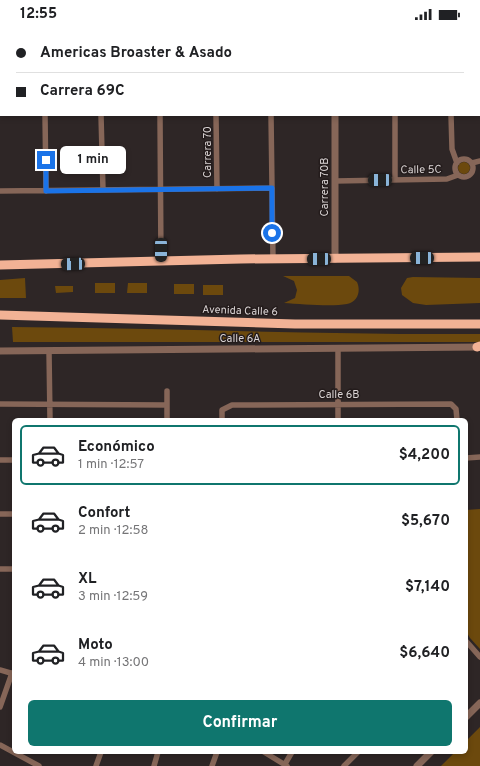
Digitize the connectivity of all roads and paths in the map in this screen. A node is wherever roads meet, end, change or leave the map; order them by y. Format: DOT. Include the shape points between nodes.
graph roads {
  1 [pos="45,116"];
  2 [pos="101,116"];
  3 [pos="160,116"];
  4 [pos="216,116"];
  5 [pos="271,116"];
  6 [pos="335,116"];
  7 [pos="395,116"];
  8 [pos="452,116"];
  9 [pos="480,161"];
  10 [pos="457,162"];
  11 [pos="472,163"];
  12 [pos="458,175"];
  13 [pos="396,180"];
  14 [pos="335,181"];
  15 [pos="272,188"];
  16 [pos="160,189"];
  17 [pos="217,189"];
  18 [pos="103,190"];
  19 [pos="0,191"];
  20 [pos="46,191"];
  21 [pos="480,257"];
  22 [pos="273,259"];
  23 [pos="335,259"];
  24 [pos="161,262"];
  25 [pos="0,265"];
  26 [pos="0,315"];
  27 [pos="480,324"];
  28 [pos="479,347"];
  29 [pos="338,349"];
  30 [pos="0,351"];
  31 [pos="49,351"];
  32 [pos="167,391"];
  33 [pos="338,403"];
  34 [pos="0,404"];
  35 [pos="50,405"];
  36 [pos="167,405"];
  37 [pos="50,418"];
  38 [pos="168,418"];
  39 [pos="222,418"];
  40 [pos="338,418"];
  41 [pos="457,418"];
  42 [pos="480,457"];
  43 [pos="468,458"];
  44 [pos="0,460"];
  45 [pos="12,460"];
  46 [pos="0,514"];
  47 [pos="12,514"];
  48 [pos="0,569"];
  49 [pos="12,569"];
  50 [pos="468,643"];
  51 [pos="480,657"];
  52 [pos="0,670"];
  53 [pos="12,673"];
  54 [pos="12,676"];
  55 [pos="480,703"];
  56 [pos="0,707"];
  57 [pos="468,715"];
  58 [pos="0,745"];
  59 [pos="12,751"];
  60 [pos="17,754"];
  61 [pos="100,754"];
  62 [pos="157,754"];
  63 [pos="216,754"];
  64 [pos="267,754"];
  65 [pos="291,754"];
  66 [pos="356,754"];
  67 [pos="429,754"];
  68 [pos="286,765"];
  69 [pos="40,766"];
  70 [pos="96,766"];
  71 [pos="154,766"];
  72 [pos="212,766"];
  73 [pos="344,766"];
  74 [pos="417,766"];
  1 -- 20 [label="street"];
  2 -- 18 [label="street"];
  3 -- 16 [label="street"];
  4 -- 17 [label="street, Carrera 70"];
  5 -- 15 [label="street"];
  6 -- 14 [label="street, Carrera 70B"];
  7 -- 13 [label="street"];
  8 -- 10 [label="street" via="452,149"];
  9 -- 11 [label="street"];
  10 -- 11 [label="street" via="465,159"];
  10 -- 12 [label="street" via="455,168"];
  11 -- 12 [label="street" via="469,176"];
  12 -- 13 [label="street, Calle 5C" via="447,179"];
  13 -- 14 [label="street, Calle 5C"];
  14 -- 23 [label="street, Carrera 70B"];
  15 -- 17 [label="street"];
  15 -- 22 [label="street"];
  16 -- 17 [label="street"];
  16 -- 18 [label="street"];
  16 -- 24 [label="street"];
  18 -- 20 [label="street"];
  19 -- 20 [label="street"];
  21 -- 23 [label="highway"];
  22 -- 23 [label="highway"];
  22 -- 24 [label="highway"];
  24 -- 25 [label="highway"];
  26 -- 27 [label="highway, Avenida Calle 6" via="318,324"];
  28 -- 29 [label="street, Calle 6A"];
  29 -- 31 [label="street, Calle 6A"];
  29 -- 33 [label="street"];
  30 -- 31 [label="street, Calle 6A"];
  31 -- 35 [label="street"];
  32 -- 36 [label="street"];
  33 -- 39 [label="street, Calle 6B" via="232,405 222,410"];
  33 -- 40 [label="street"];
  33 -- 41 [label="street, Calle 6B" via="451,404 456,409"];
  34 -- 35 [label="street"];
  35 -- 36 [label="street"];
  35 -- 37 [label="street"];
  36 -- 38 [label="street"];
  42 -- 43 [label="street"];
  44 -- 45 [label="street"];
  46 -- 47 [label="street"];
  48 -- 49 [label="street"];
  50 -- 51 [label="street"];
  52 -- 53 [label="street"];
  54 -- 56 [label="street"];
  55 -- 57 [label="street"];
  58 -- 59 [label="street"];
  60 -- 69 [label="street"];
  61 -- 70 [label="street"];
  62 -- 71 [label="street"];
  63 -- 72 [label="street"];
  64 -- 68 [label="street"];
  65 -- 68 [label="street"];
  66 -- 73 [label="street"];
  67 -- 74 [label="street"];
}
